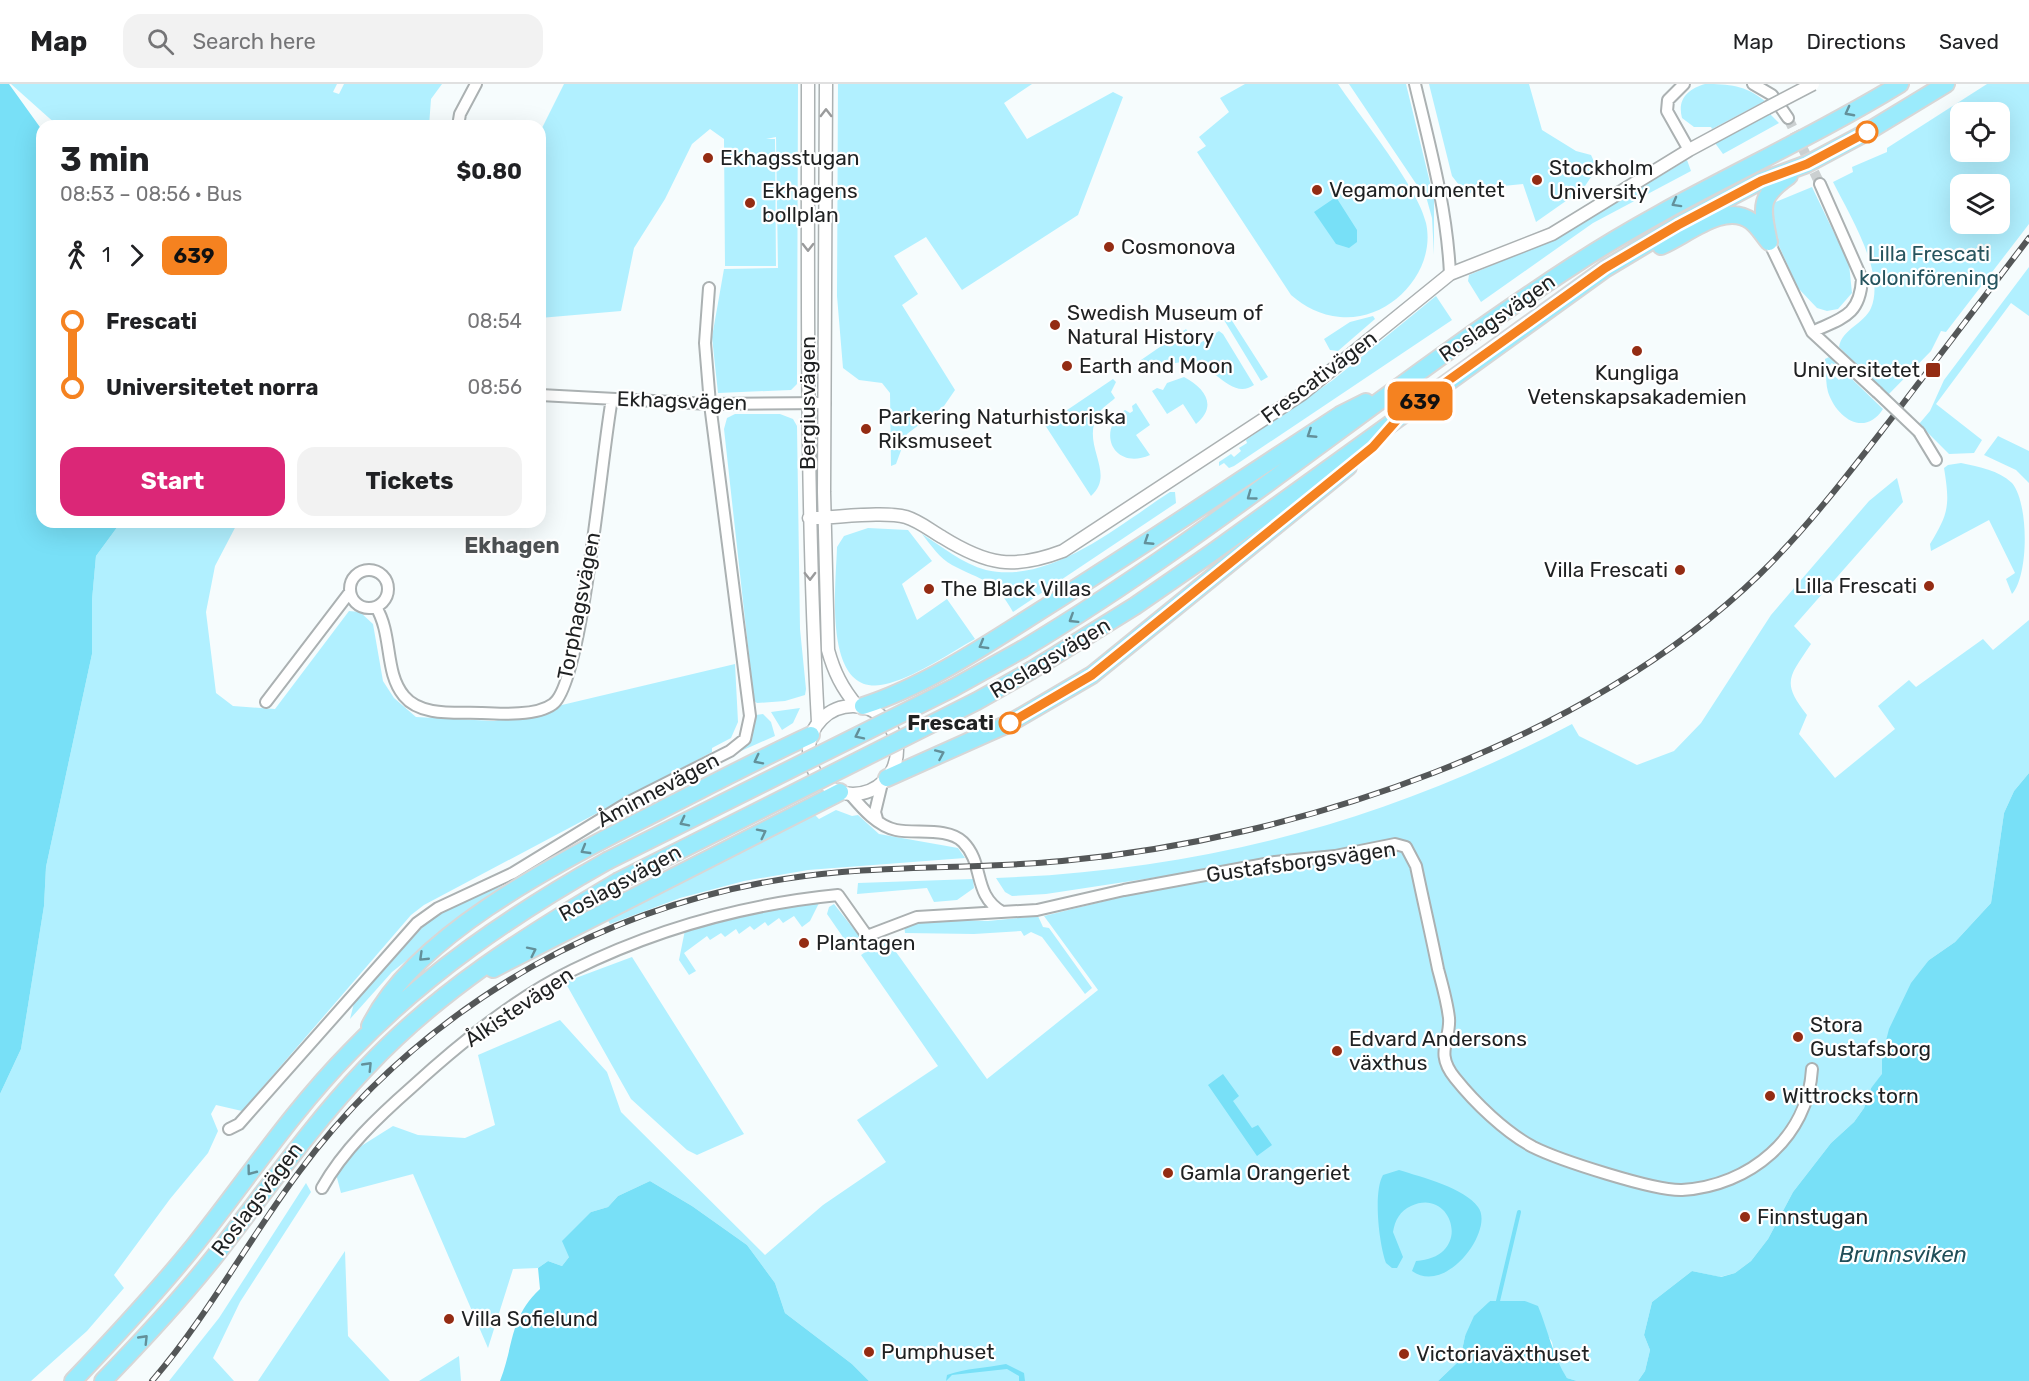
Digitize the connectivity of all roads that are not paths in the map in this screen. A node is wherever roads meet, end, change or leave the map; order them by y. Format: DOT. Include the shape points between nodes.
graph roads {
  1 [pos="476,84"];
  2 [pos="808,84"];
  3 [pos="826,84"];
  4 [pos="1414,84"];
  5 [pos="1684,84"];
  6 [pos="1753,84"];
  7 [pos="1813,84"];
  8 [pos="1900,84"];
  9 [pos="1946,84"];
  10 [pos="1788,118"];
  11 [pos="459,120"];
  12 [pos="1689,150"];
  13 [pos="1807,164"];
  14 [pos="1820,184"];
  15 [pos="1769,242"];
  16 [pos="1605,268"];
  17 [pos="1450,274"];
  18 [pos="709,288"];
  19 [pos="1812,332"];
  20 [pos="1417,375"];
  21 [pos="546,395"];
  22 [pos="612,399"];
  23 [pos="825,403"];
  24 [pos="710,404"];
  25 [pos="808,404"];
  26 [pos="1403,413"];
  27 [pos="1936,460"];
  28 [pos="809,518"];
  29 [pos="824,518"];
  30 [pos="350,592"];
  31 [pos="376,607"];
  32 [pos="266,702"];
  33 [pos="860,706"];
  34 [pos="815,728"];
  35 [pos="885,780"];
  36 [pos="845,793"];
  37 [pos="877,819"];
  38 [pos="981,890"];
  39 [pos="838,895"];
  40 [pos="1002,912"];
  41 [pos="970,914"];
  42 [pos="460,984"];
  43 [pos="364,1038"];
  44 [pos="1812,1069"];
  45 [pos="229,1129"];
  46 [pos="322,1188"];
  47 [pos="73,1381"];
  48 [pos="103,1381"];
  1 -- 11 [label="street"];
  2 -- 25 [label="street, Bergiusvägen, one-way"];
  23 -- 3 [label="street, Bergiusvägen, one-way"];
  4 -- 17 [label="street" via="1440,187 1449,239"];
  5 -- 12 [label="street" via="1668,100 1667,111"];
  6 -- 10 [label="street" via="1772,95"];
  7 -- 12 [label="street, Frescativägen, bridge"];
  8 -- 20 [label="main road, Roslagsvägen, one-way" via="1673,204 1606,244"];
  9 -- 13 [label="main road, Roslagsvägen"];
  12 -- 17 [label="street, Frescativägen" via="1552,234"];
  13 -- 15 [label="main road" via="1766,197 1763,219"];
  13 -- 16 [label="main road, Roslagsvägen" via="1761,181"];
  14 -- 19 [label="street" via="1862,279 1856,308"];
  15 -- 16 [label="main road" via="1745,217 1721,216"];
  15 -- 19 [label="street"];
  16 -- 26 [label="main road, Roslagsvägen"];
  17 -- 29 [label="street, Frescativägen" via="1302,394 1063,551 1024,563 989,561 904,516"];
  18 -- 24 [label="street, Åminnevägen" via="705,343"];
  19 -- 27 [label="street, bridge" via="1919,432"];
  20 -- 33 [label="main road, one-way" via="1340,415 1012,628 941,670"];
  20 -- 43 [label="main road, Roslagsvägen, one-way, bridge" via="1163,560 1023,650 554,891 474,944 407,997"];
  21 -- 22 [label="street, Ekhagsvägen"];
  22 -- 24 [label="street, Ekhagsvägen"];
  22 -- 31 [label="street, Torphagsvägen" via="583,610 560,698 543,710 490,714 413,706 395,681 385,621"];
  23 -- 25 [label="street, Ekhagsvägen"];
  23 -- 29 [label="street, Bergiusvägen"];
  24 -- 25 [label="street, Ekhagsvägen"];
  24 -- 45 [label="street, Åminnevägen" via="750,716 745,739 730,751 629,802 513,873 438,908 417,924 239,1124"];
  25 -- 28 [label="street, Bergiusvägen"];
  35 -- 26 [label="main road, one-way" via="1010,723 1092,675 1373,447"];
  26 -- 42 [label="main road, Roslagsvägen, bridge" via="1154,593 1032,670 617,882 521,939"];
  28 -- 29 [label="street, Frescativägen"];
  28 -- 34 [label="street, Bergiusvägen, one-way"];
  29 -- 33 [label="street, Bergiusvägen" via="828,650 843,689"];
  30 -- 31 [label="street" via="361,606"];
  30 -- 31 [label="street" via="356,575 366,570 377,572 383,576 388,590 387,597"];
  30 -- 32 [label="street"];
  33 -- 34 [label="street" via="836,709"];
  33 -- 35 [label="street" via="882,717 895,735 896,758"];
  34 -- 36 [label="street" via="808,750 815,773 826,785"];
  34 -- 43 [label="main road, one-way" via="604,839 493,905 428,952 381,1004"];
  35 -- 36 [label="street" via="867,792"];
  35 -- 37 [label="street" via="875,812"];
  36 -- 37 [label="street"];
  42 -- 36 [label="main road, one-way"];
  37 -- 38 [label="street" via="894,830 947,835 962,841 973,856"];
  38 -- 40 [label="street" via="989,904"];
  38 -- 41 [label="street" via="980,906"];
  39 -- 41 [label="street, Gustafsborgsvägen" via="867,936 917,917"];
  39 -- 46 [label="street, Ålkistevägen" via="700,920 572,970 510,1009 432,1069 333,1167"];
  40 -- 41 [label="street, Gustafsborgsvägen"];
  40 -- 44 [label="street, Gustafsborgsvägen" via="1037,910 1275,862 1395,844 1406,847 1416,866 1447,1009 1449,1020 1443,1051 1454,1077 1495,1118 1532,1146 1562,1160 1646,1184 1680,1190 1714,1184 1764,1161 1799,1121 1811,1089"];
  48 -- 42 [label="main road, Roslagsvägen, one-way" via="154,1328 310,1130 367,1066"];
  43 -- 47 [label="main road, Roslagsvägen, one-way" via="286,1124 143,1307"];
}
